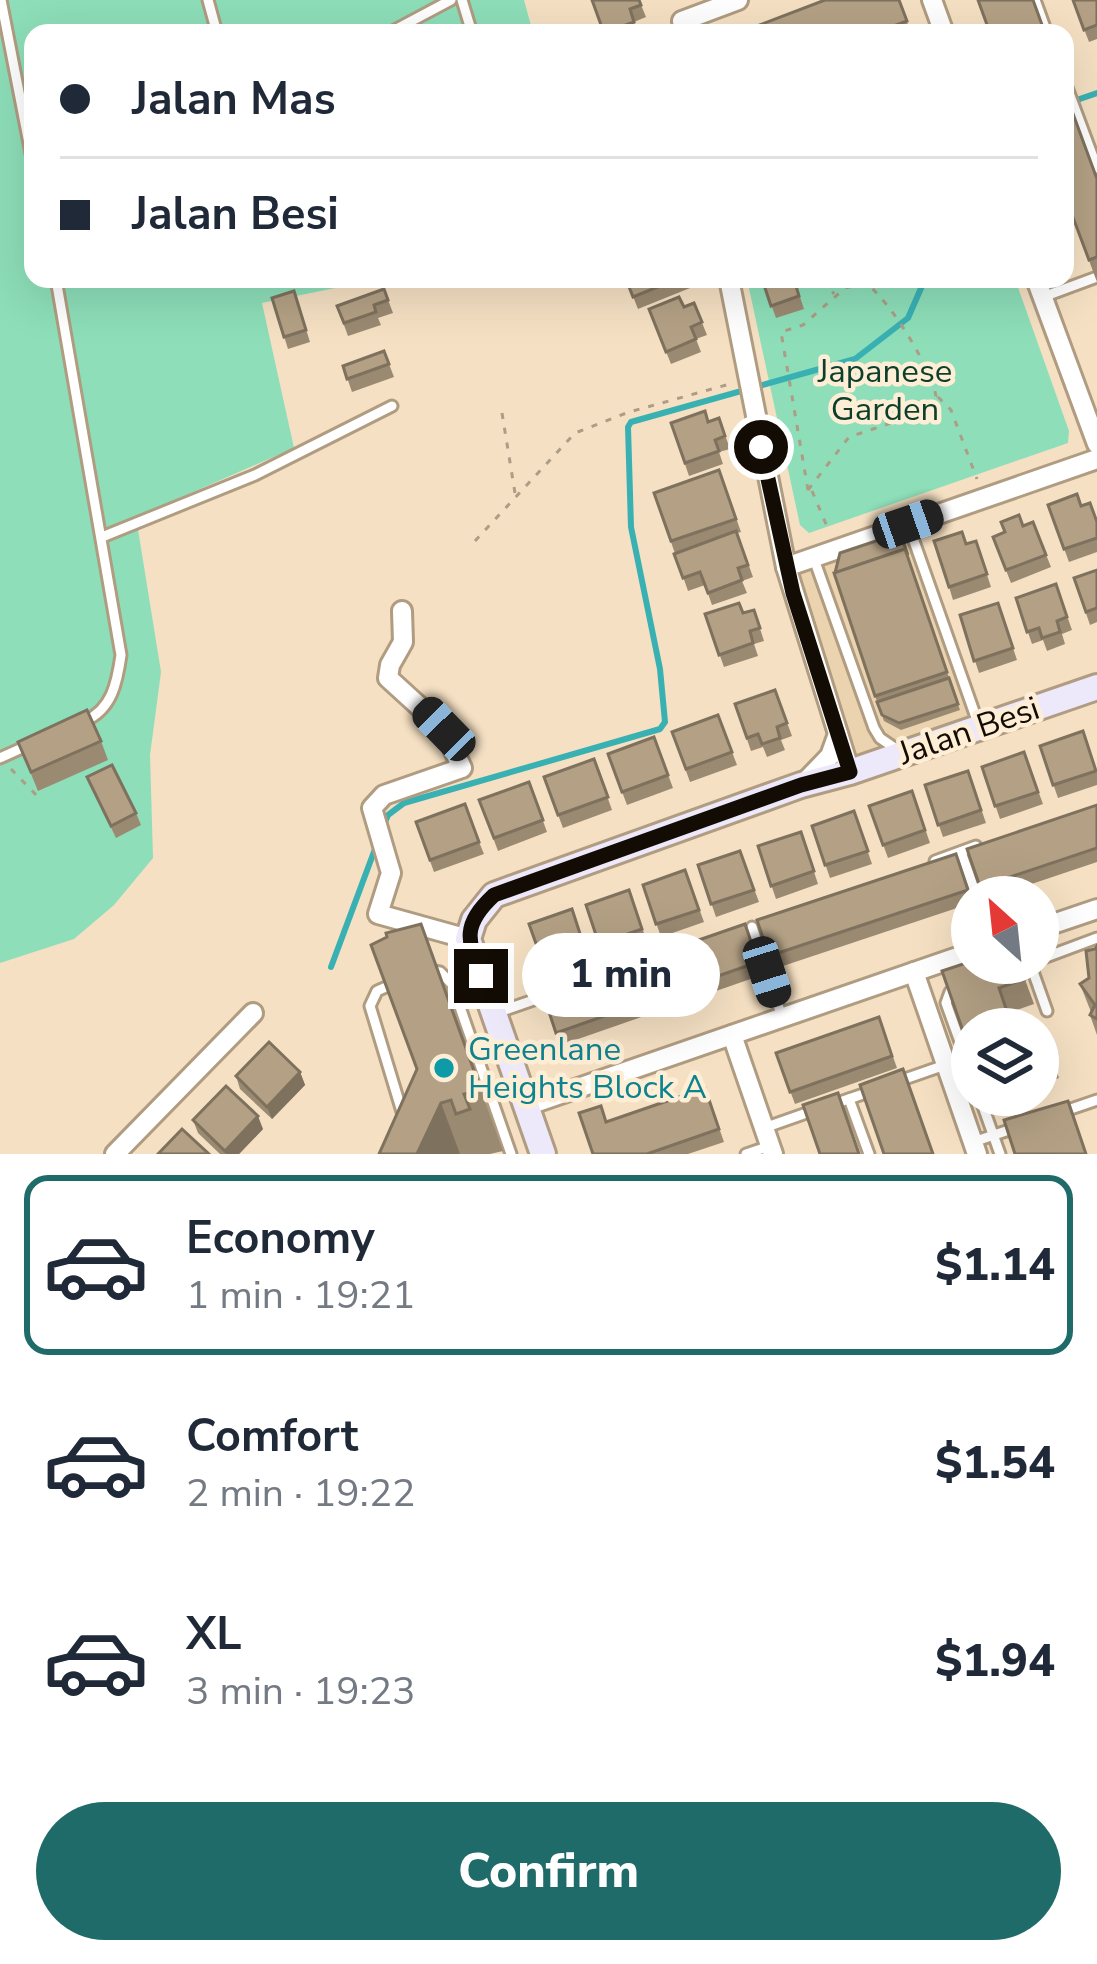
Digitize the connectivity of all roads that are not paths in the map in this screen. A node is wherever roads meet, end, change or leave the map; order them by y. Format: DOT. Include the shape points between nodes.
graph roads {
  1 [pos="1,0"];
  2 [pos="451,0"];
  3 [pos="738,0"];
  4 [pos="405,24"];
  5 [pos="689,24"];
  6 [pos="1074,105"];
  7 [pos="24,118"];
  8 [pos="1097,168"];
  9 [pos="58,288"];
  10 [pos="731,288"];
  11 [pos="1039,288"];
  12 [pos="392,406"];
  13 [pos="1097,444"];
  14 [pos="1097,459"];
  15 [pos="908,524"];
  16 [pos="102,537"];
  17 [pos="814,557"];
  18 [pos="786,567"];
  19 [pos="402,611"];
  20 [pos="1097,687"];
  21 [pos="81,722"];
  22 [pos="980,728"];
  23 [pos="838,734"];
  24 [pos="40,740"];
  25 [pos="907,753"];
  26 [pos="0,758"];
  27 [pos="850,772"];
  28 [pos="801,785"];
  29 [pos="984,844"];
  30 [pos="961,852"];
  31 [pos="919,867"];
  32 [pos="969,876"];
  33 [pos="1097,909"];
  34 [pos="773,919"];
  35 [pos="1059,922"];
  36 [pos="752,927"];
  37 [pos="730,934"];
  38 [pos="1097,938"];
  39 [pos="468,939"];
  40 [pos="1059,952"];
  41 [pos="951,959"];
  42 [pos="914,972"];
  43 [pos="970,984"];
  44 [pos="558,992"];
  45 [pos="254,1012"];
  46 [pos="951,1012"];
  47 [pos="494,1014"];
  48 [pos="782,1017"];
  49 [pos="732,1035"];
  50 [pos="945,1065"];
  51 [pos="849,1099"];
  52 [pos="1097,1100"];
  53 [pos="526,1106"];
  54 [pos="1059,1113"];
  55 [pos="987,1116"];
  56 [pos="1035,1122"];
  57 [pos="404,1126"];
  58 [pos="994,1136"];
  59 [pos="769,1143"];
  60 [pos="975,1148"];
  61 [pos="115,1154"];
  62 [pos="511,1154"];
  63 [pos="543,1154"];
  64 [pos="746,1154"];
  65 [pos="869,1154"];
  66 [pos="1000,1154"];
  1 -- 7 [label="lane"];
  2 -- 4 [label="lane"];
  3 -- 5 [label="street"];
  6 -- 8 [label="lane"];
  9 -- 16 [label="lane"];
  10 -- 18 [label="street"];
  11 -- 13 [label="street"];
  12 -- 16 [label="lane" via="255,475"];
  14 -- 15 [label="street"];
  15 -- 17 [label="street"];
  15 -- 22 [label="lane"];
  16 -- 21 [label="lane" via="122,655 101,714"];
  17 -- 18 [label="street"];
  17 -- 25 [label="lane" via="874,728"];
  18 -- 23 [label="street"];
  19 -- 39 [label="street" via="403,642 388,678 444,729 462,768 384,795 372,808 391,881 378,914"];
  20 -- 22 [label="street, Jalan Besi"];
  22 -- 25 [label="street, Jalan Besi"];
  23 -- 27 [label="street"];
  23 -- 28 [label="street" via="830,756"];
  24 -- 26 [label="lane"];
  25 -- 27 [label="street, Jalan Besi"];
  27 -- 28 [label="street, Jalan Besi"];
  28 -- 39 [label="street, Jalan Besi" via="507,889 482,907"];
  29 -- 30 [label="lane"];
  30 -- 31 [label="lane"];
  30 -- 32 [label="lane"];
  33 -- 35 [label="street"];
  34 -- 36 [label="lane"];
  36 -- 37 [label="lane"];
  36 -- 48 [label="lane"];
  38 -- 40 [label="lane"];
  39 -- 47 [label="street"];
  41 -- 42 [label="street"];
  42 -- 48 [label="street"];
  42 -- 50 [label="street"];
  43 -- 46 [label="lane" via="946,997"];
  44 -- 47 [label="lane"];
  45 -- 61 [label="street"];
  47 -- 53 [label="street"];
  48 -- 49 [label="street"];
  49 -- 53 [label="street"];
  49 -- 59 [label="street"];
  50 -- 51 [label="lane"];
  50 -- 60 [label="street"];
  51 -- 59 [label="lane"];
  51 -- 65 [label="lane"];
  52 -- 54 [label="lane"];
  53 -- 63 [label="street"];
  55 -- 58 [label="lane"];
  56 -- 58 [label="lane"];
  57 -- 62 [label="lane" via="370,1006 377,991 430,970 452,984"];
  58 -- 60 [label="lane"];
  58 -- 66 [label="lane"];
  59 -- 64 [label="lane"];
}
